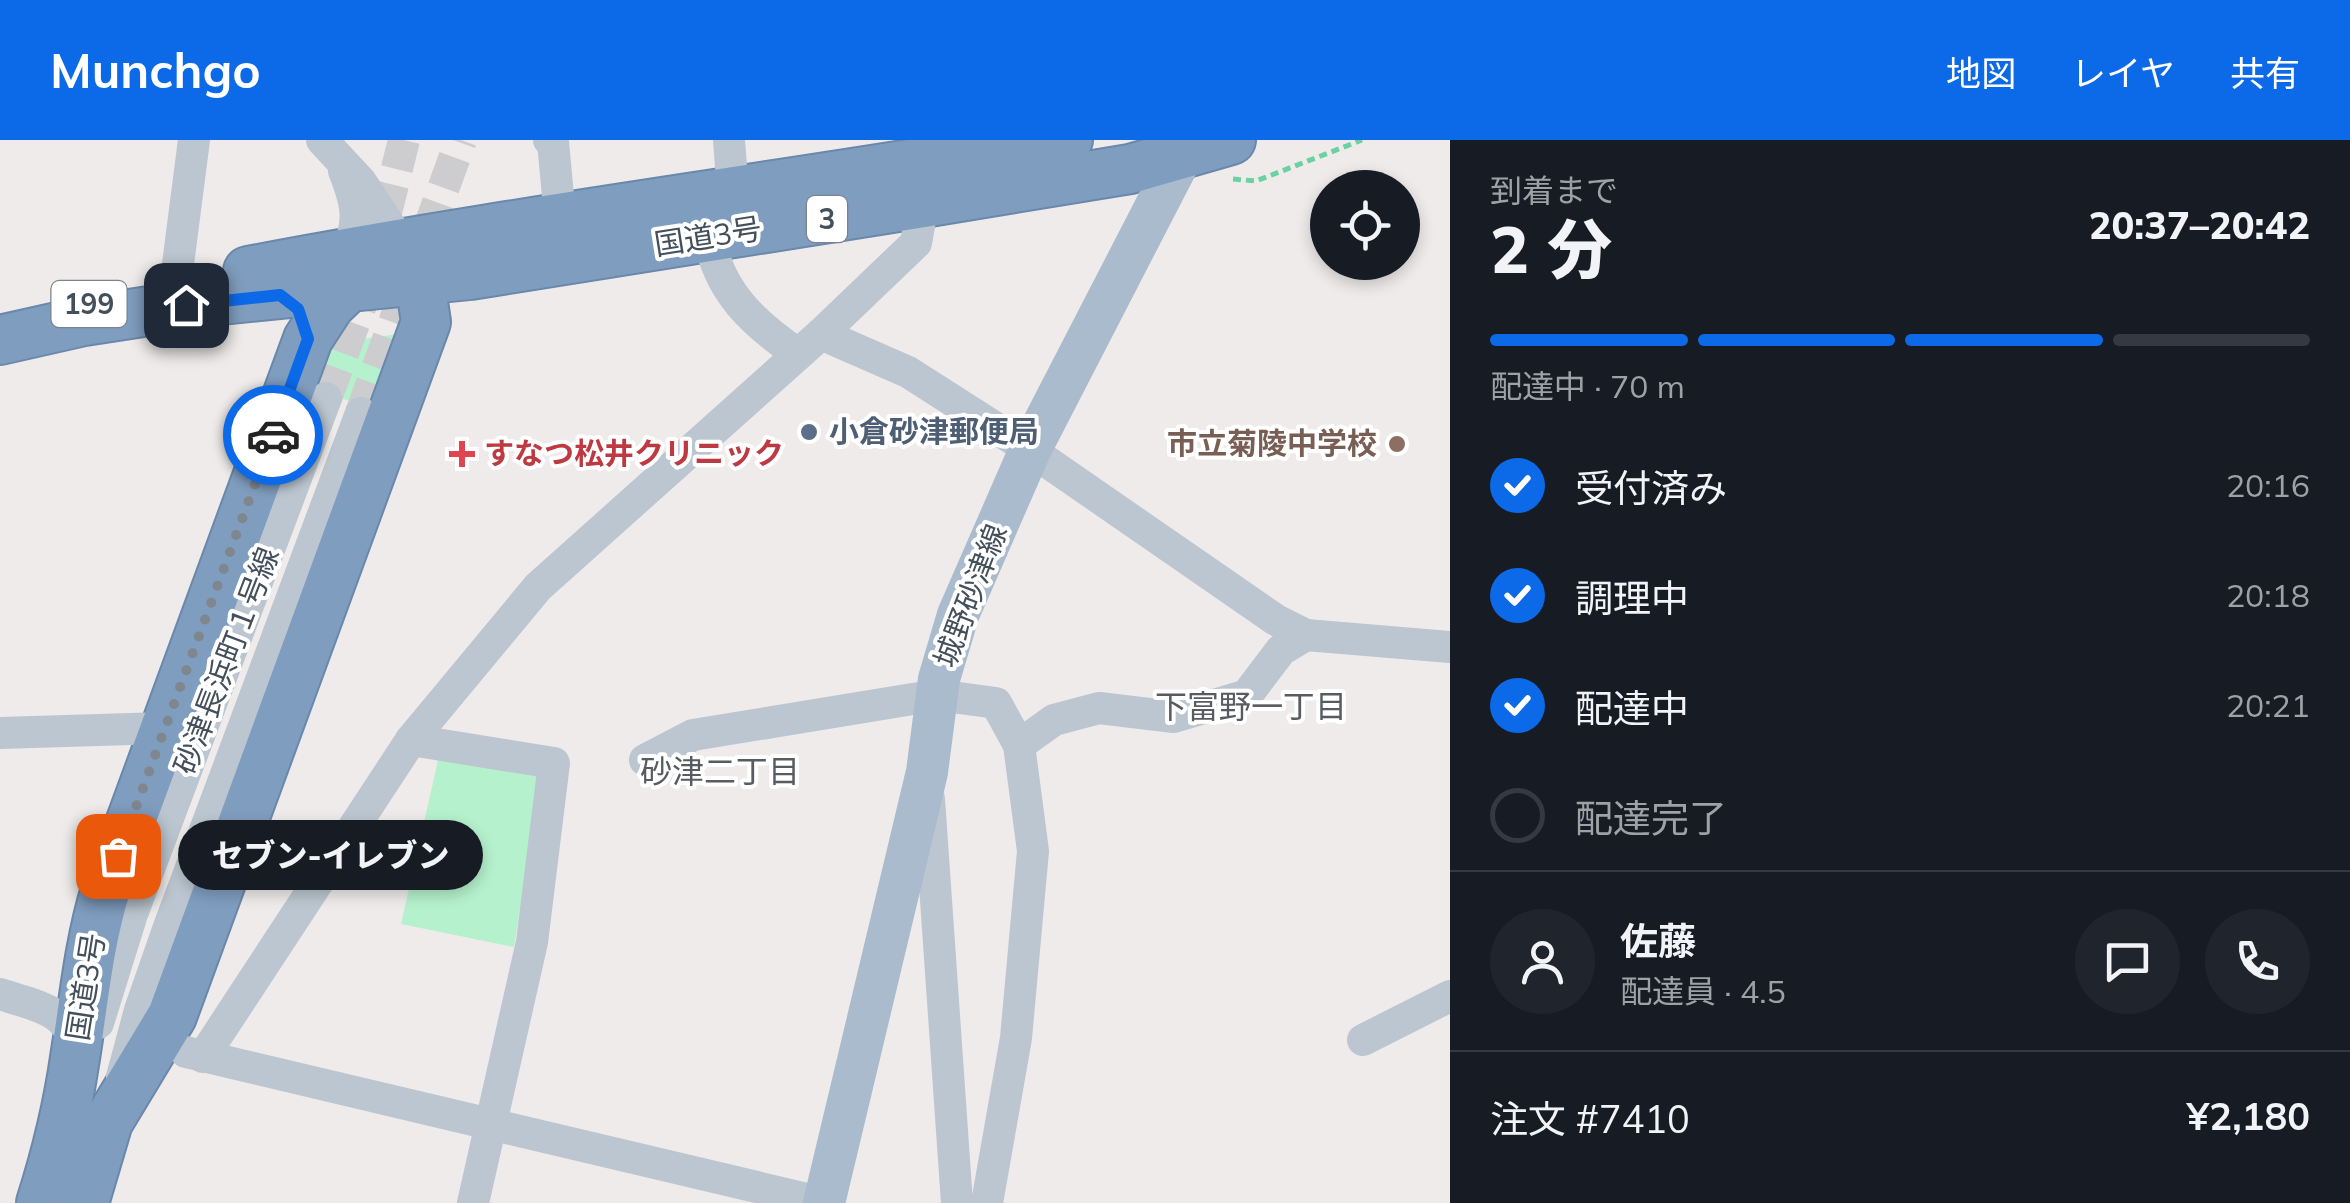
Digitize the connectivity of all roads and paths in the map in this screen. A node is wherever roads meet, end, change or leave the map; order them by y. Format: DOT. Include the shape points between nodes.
graph roads {
  1 [pos="194,140"];
  2 [pos="550,140"];
  3 [pos="729,140"];
  4 [pos="1068,140"];
  5 [pos="1362,140"];
  6 [pos="327,145"];
  7 [pos="1186,148"];
  8 [pos="1227,159"];
  9 [pos="1024,187"];
  10 [pos="733,193"];
  11 [pos="924,204"];
  12 [pos="560,218"];
  13 [pos="709,237"];
  14 [pos="375,270"];
  15 [pos="178,285"];
  16 [pos="280,295"];
  17 [pos="122,297"];
  18 [pos="0,322"];
  19 [pos="308,339"];
  20 [pos="0,340"];
  21 [pos="809,344"];
  22 [pos="326,398"];
  23 [pos="361,413"];
  24 [pos="1030,450"];
  25 [pos="1306,635"];
  26 [pos="1450,648"];
  27 [pos="938,695"];
  28 [pos="164,728"];
  29 [pos="0,732"];
  30 [pos="411,740"];
  31 [pos="1019,744"];
  32 [pos="645,760"];
  33 [pos="927,772"];
  34 [pos="0,994"];
  35 [pos="1450,996"];
  36 [pos="71,1020"];
  37 [pos="150,1024"];
  38 [pos="1363,1040"];
  39 [pos="203,1057"];
  40 [pos="492,1126"];
  41 [pos="56,1154"];
  42 [pos="41,1203"];
  43 [pos="84,1203"];
  44 [pos="473,1203"];
  45 [pos="824,1203"];
  46 [pos="957,1203"];
  47 [pos="987,1203"];
  1 -- 15 [label="street"];
  2 -- 12 [label="street"];
  3 -- 10 [label="street"];
  4 -- 10 [label="highway, 国道3号 / 3"];
  5 -- 8 [label="path" via="1256,181"];
  6 -- 14 [label="street" via="354,200"];
  6 -- 14 [label="street" via="376,202"];
  7 -- 8 [label="highway, 国道3号 / 3"];
  7 -- 9 [label="highway, 国道3号 / 3" via="1130,169"];
  7 -- 24 [label="main road, 城野砂津線"];
  9 -- 11 [label="highway, 国道3号 / 3"];
  9 -- 14 [label="highway" via="901,190"];
  10 -- 12 [label="highway, 国道3号 / 3"];
  11 -- 13 [label="highway, 国道3号 / 3"];
  11 -- 21 [label="street" via="916,243"];
  12 -- 14 [label="highway, 国道3号 / 3"];
  13 -- 14 [label="highway, 国道3号 / 3" via="470,276"];
  13 -- 21 [label="street" via="720,279 733,297 774,337"];
  14 -- 15 [label="highway, 199"];
  14 -- 16 [label="highway, 199"];
  14 -- 17 [label="highway"];
  14 -- 19 [label="highway, 国道3号" via="318,320"];
  14 -- 37 [label="highway" via="172,1016"];
  15 -- 17 [label="highway, 199"];
  16 -- 19 [label="highway" via="298,309"];
  16 -- 20 [label="highway, 199" via="84,321"];
  17 -- 18 [label="highway, 199"];
  19 -- 28 [label="highway, 国道3号"];
  21 -- 24 [label="street" via="908,372"];
  21 -- 30 [label="street" via="538,588"];
  22 -- 41 [label="street, 砂津長浜町１号線" via="132,914"];
  23 -- 37 [label="street, 砂津長浜町１号線"];
  24 -- 25 [label="street"];
  24 -- 27 [label="main road, 城野砂津線" via="958,615"];
  25 -- 26 [label="street"];
  25 -- 31 [label="street" via="1280,650 1248,695 1174,717 1098,708 1054,720"];
  27 -- 31 [label="street" via="996,703"];
  27 -- 32 [label="street" via="693,735"];
  27 -- 33 [label="main road, 城野砂津線"];
  28 -- 29 [label="street"];
  28 -- 36 [label="highway, 国道3号" via="99,912"];
  30 -- 39 [label="street"];
  30 -- 40 [label="street" via="554,764 532,942"];
  31 -- 47 [label="street" via="1033,852 1016,1038"];
  33 -- 45 [label="main road, 城野砂津線"];
  33 -- 46 [label="street"];
  34 -- 36 [label="street"];
  35 -- 38 [label="street"];
  36 -- 41 [label="highway, 国道3号"];
  37 -- 39 [label="street" via="180,1050"];
  37 -- 43 [label="highway" via="108,1122"];
  39 -- 40 [label="street"];
  40 -- 44 [label="street"];
  40 -- 45 [label="street"];
  41 -- 42 [label="highway, 国道3号"];
}
